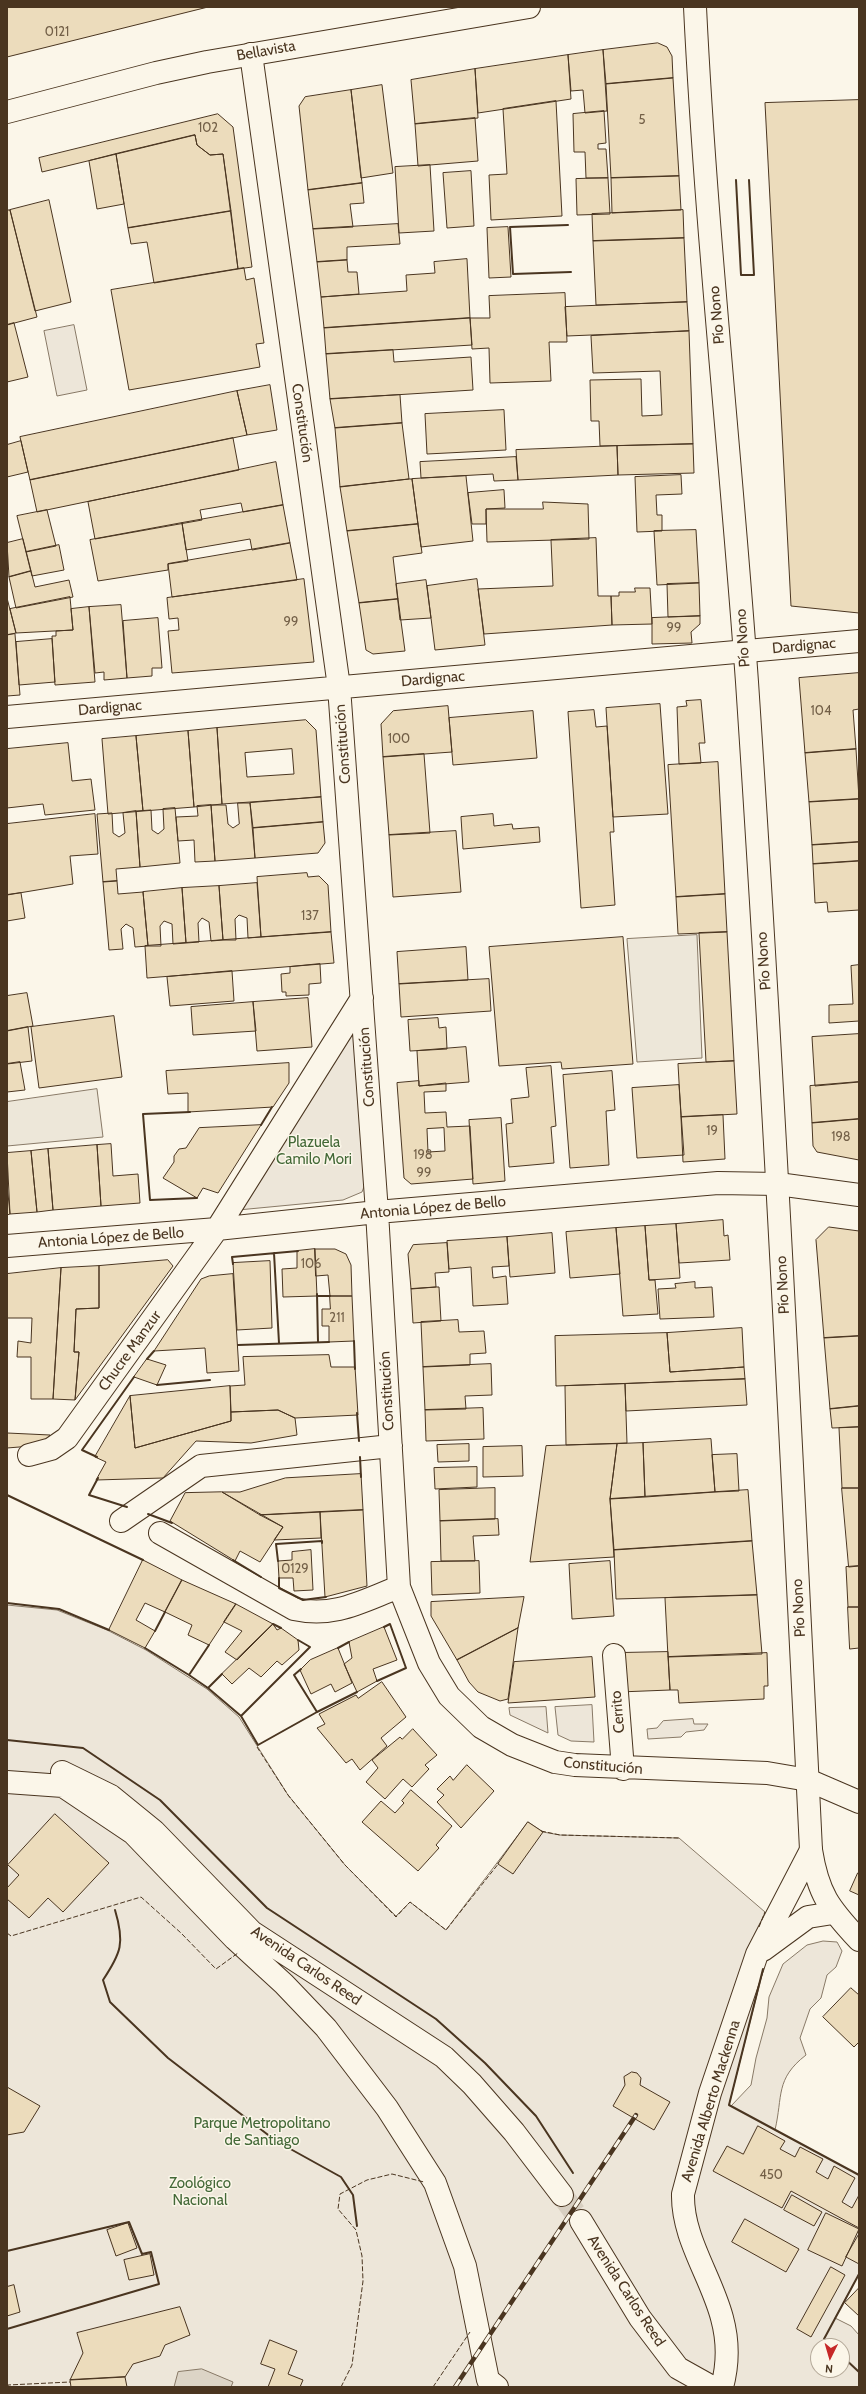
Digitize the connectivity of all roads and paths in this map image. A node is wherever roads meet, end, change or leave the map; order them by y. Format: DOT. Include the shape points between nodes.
graph roads {
  1 [pos="529,7"];
  2 [pos="694,7"];
  3 [pos="251,54"];
  4 [pos="7,112"];
  5 [pos="859,641"];
  6 [pos="744,651"];
  7 [pos="339,687"];
  8 [pos="7,717"];
  9 [pos="362,998"];
  10 [pos="778,1184"];
  11 [pos="859,1195"];
  12 [pos="377,1212"];
  13 [pos="218,1229"];
  14 [pos="7,1246"];
  15 [pos="391,1446"];
  16 [pos="29,1455"];
  17 [pos="121,1521"];
  18 [pos="160,1533"];
  19 [pos="399,1587"];
  20 [pos="614,1655"];
  21 [pos="7,1768"];
  22 [pos="623,1769"];
  23 [pos="808,1780"];
  24 [pos="7,1782"];
  25 [pos="859,1802"];
  26 [pos="811,1850"];
  27 [pos="833,1913"];
  28 [pos="859,1940"];
  29 [pos="757,1954"];
  30 [pos="562,2195"];
  31 [pos="581,2221"];
  32 [pos="497,2387"];
  33 [pos="712,2387"];
  34 [pos="722,2387"];
  1 -- 3 [label="street, Bellavista"];
  2 -- 6 [label="street, Pío Nono" via="699,107"];
  3 -- 4 [label="street, Bellavista" via="156,73"];
  3 -- 7 [label="street, Constitución"];
  5 -- 6 [label="street, Dardignac"];
  6 -- 7 [label="street, Dardignac"];
  6 -- 10 [label="street, Pío Nono"];
  7 -- 8 [label="street, Dardignac"];
  7 -- 9 [label="street, Constitución"];
  9 -- 12 [label="street, Constitución"];
  9 -- 13 [label="street, Chucre Manzur"];
  10 -- 11 [label="street, Antonia López de Bello"];
  10 -- 12 [label="street, Antonia López de Bello" via="718,1183"];
  10 -- 23 [label="street, Pío Nono"];
  12 -- 13 [label="street, Antonia López de Bello"];
  12 -- 15 [label="street, Constitución"];
  13 -- 14 [label="street, Antonia López de Bello"];
  13 -- 16 [label="street, Chucre Manzur" via="67,1438 51,1449"];
  15 -- 17 [label="street" via="201,1466"];
  15 -- 19 [label="street, Constitución"];
  18 -- 19 [label="street" via="294,1610 313,1613 345,1608"];
  19 -- 22 [label="street, Constitución" via="429,1663 449,1696 481,1727 512,1745 555,1762"];
  20 -- 22 [label="street, Cerrito"];
  21 -- 30 [label="street, Avenida Carlos Reed" via="65,1773 111,1796 154,1831 252,1932 444,2057 472,2084 508,2126"];
  22 -- 23 [label="street, Constitución" via="767,1773"];
  23 -- 25 [label="street, Constitución"];
  23 -- 26 [label="street, Pío Nono"];
  24 -- 32 [label="street" via="63,1786 133,1833 235,1939 284,1984 326,2028 387,2108 435,2183 465,2266 488,2380"];
  26 -- 27 [label="street, Pío Nono" via="814,1872 821,1892"];
  26 -- 29 [label="street, Avenida Alberto Mackenna"];
  27 -- 28 [label="street, Pío Nono"];
  27 -- 29 [label="street" via="808,1917"];
  29 -- 34 [label="street, Avenida Alberto Mackenna" via="710,2093 683,2194 683,2206 690,2235 722,2318 727,2368"];
  31 -- 33 [label="street, Avenida Carlos Reed" via="640,2318 678,2368"];
}
